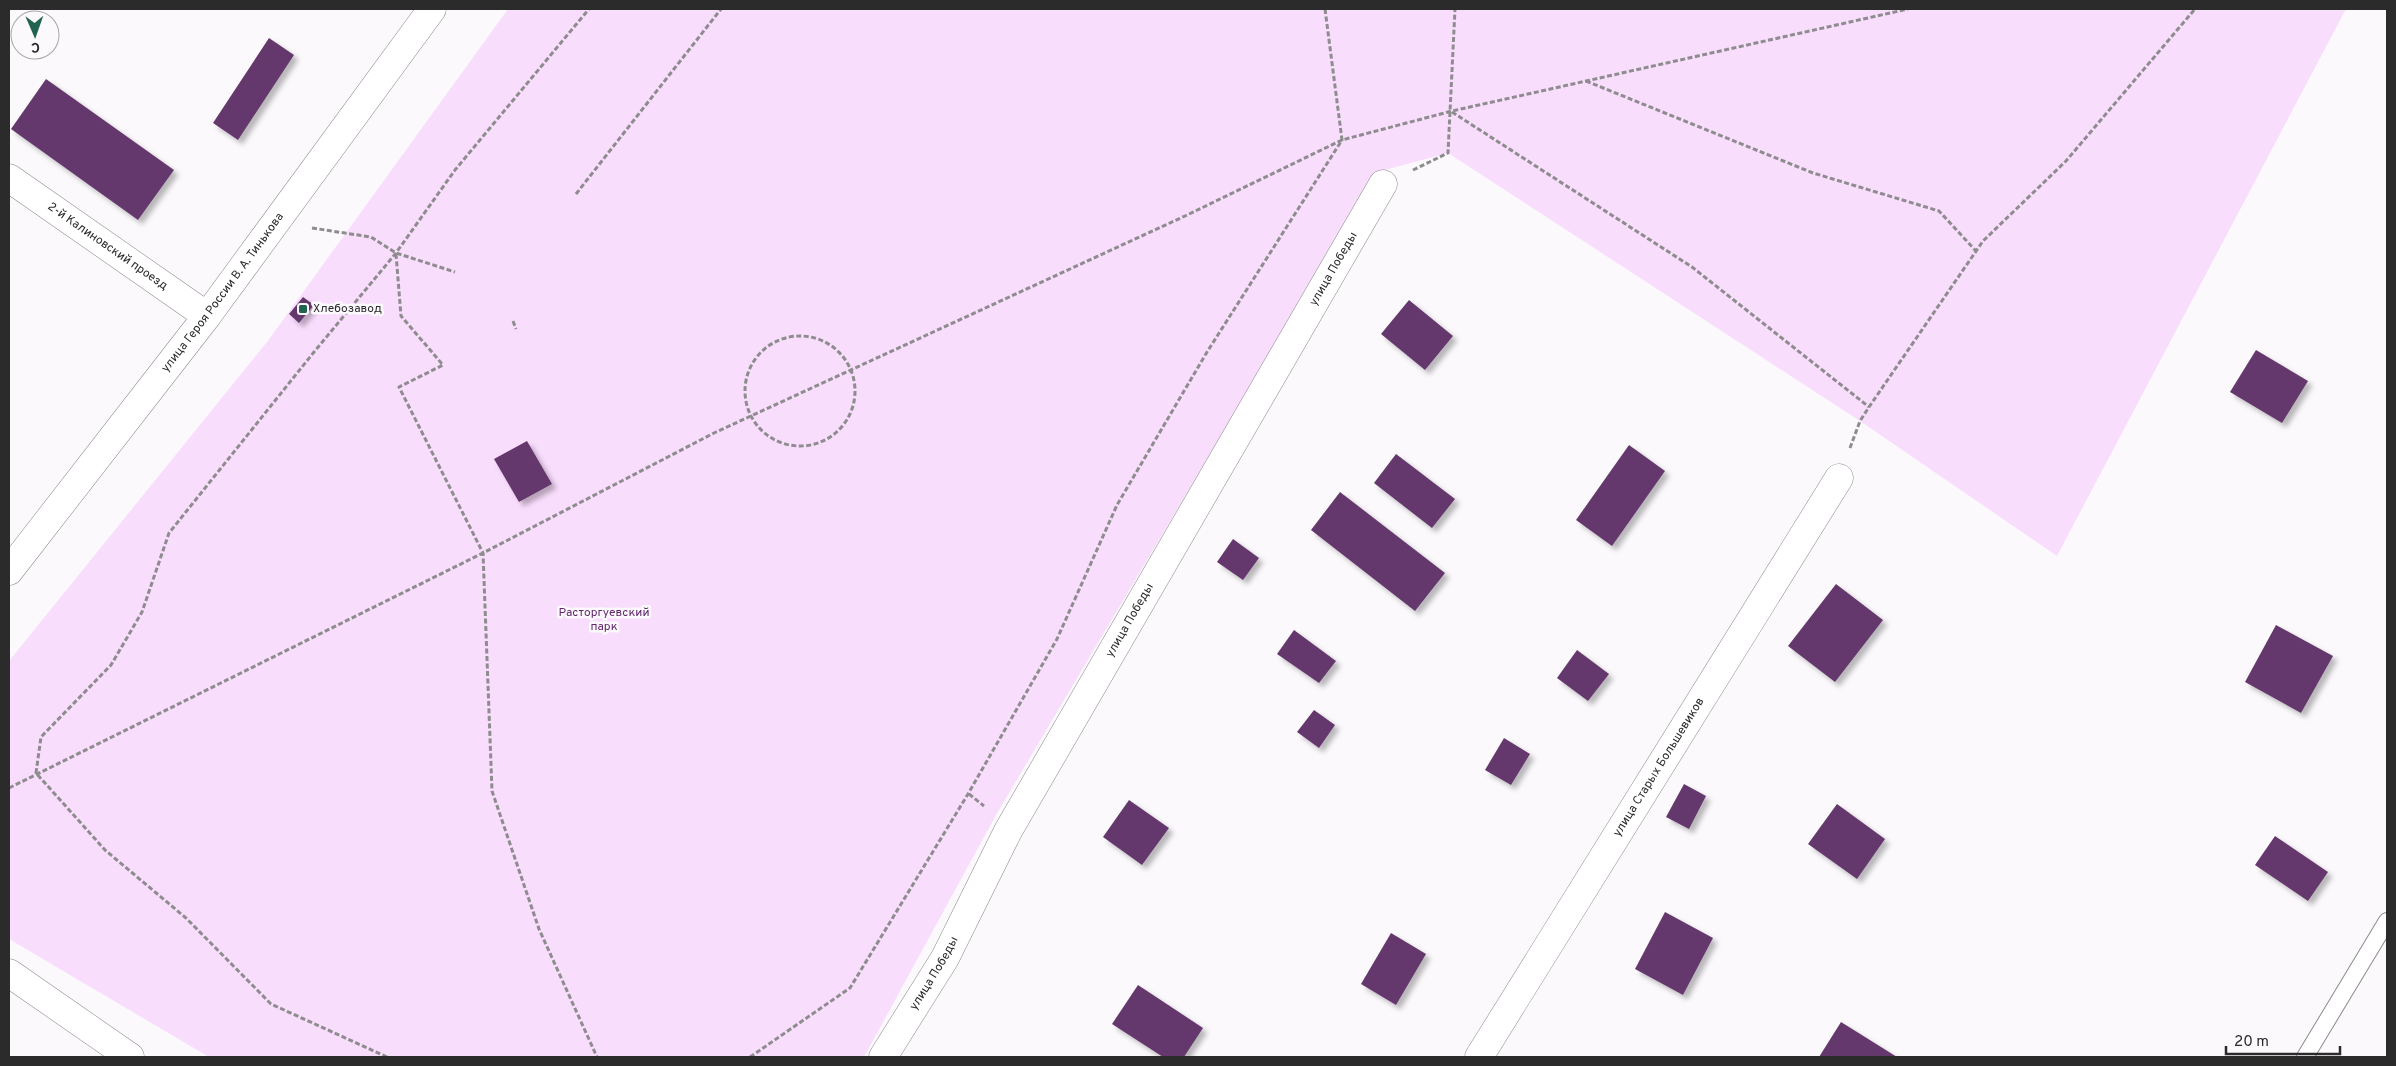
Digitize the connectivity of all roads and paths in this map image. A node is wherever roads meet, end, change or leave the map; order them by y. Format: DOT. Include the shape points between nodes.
graph roads {
  1 [pos="432,9"];
  2 [pos="589,9"];
  3 [pos="721,9"];
  4 [pos="1324,9"];
  5 [pos="1456,9"];
  6 [pos="1908,9"];
  7 [pos="2196,9"];
  8 [pos="1586,81"];
  9 [pos="1452,111"];
  10 [pos="1342,140"];
  11 [pos="9,178"];
  12 [pos="1383,184"];
  13 [pos="576,194"];
  14 [pos="275,223"];
  15 [pos="1976,251"];
  16 [pos="396,253"];
  17 [pos="455,272"];
  18 [pos="207,316"];
  19 [pos="512,321"];
  20 [pos="516,329"];
  21 [pos="852,370"];
  22 [pos="1869,407"];
  23 [pos="752,416"];
  24 [pos="1839,478"];
  25 [pos="483,553"];
  26 [pos="9,571"];
  27 [pos="36,773"];
  28 [pos="9,788"];
  29 [pos="2387,921"];
  30 [pos="9,973"];
  31 [pos="130,1057"];
  32 [pos="387,1057"];
  33 [pos="597,1057"];
  34 [pos="750,1057"];
  35 [pos="883,1057"];
  36 [pos="1479,1057"];
  37 [pos="2305,1057"];
  1 -- 14 [label="street, улица Героя России В. А. Тинькова"];
  2 -- 16 [label="path" via="455,170"];
  3 -- 13 [label="path"];
  4 -- 10 [label="path"];
  5 -- 9 [label="path"];
  6 -- 8 [label="path"];
  7 -- 15 [label="path" via="2066,162"];
  8 -- 9 [label="path"];
  8 -- 15 [label="path" via="1813,173 1939,211"];
  9 -- 10 [label="path"];
  9 -- 12 [label="path" via="1448,153"];
  9 -- 22 [label="path" via="1692,266"];
  10 -- 21 [label="path"];
  10 -- 34 [label="path" via="1206,352 1117,505 1056,639 968,794 850,988"];
  11 -- 18 [label="street, 2-й Калиновский проезд"];
  12 -- 35 [label="street, улица Победы" via="1008,831 945,958"];
  14 -- 16 [label="path" via="371,236"];
  14 -- 18 [label="street, улица Героя России В. А. Тинькова"];
  15 -- 22 [label="path"];
  16 -- 17 [label="path"];
  16 -- 25 [label="path" via="401,316 443,365 399,387"];
  16 -- 27 [label="path" via="169,533 142,612 111,665 41,737"];
  18 -- 26 [label="street, улица Героя России В. А. Тинькова"];
  19 -- 20 [label="path"];
  21 -- 23 [label="path"];
  21 -- 23 [label="path" via="856,385 848,420 821,442 804,446 785,444 769,436"];
  21 -- 23 [label="path" via="841,353 827,342 792,336 774,342 759,354 749,369 745,388"];
  22 -- 24 [label="path" via="1860,421"];
  23 -- 25 [label="path"];
  24 -- 36 [label="street, улица Старых Большевиков"];
  25 -- 27 [label="path"];
  25 -- 33 [label="path" via="492,791 539,929"];
  27 -- 28 [label="path"];
  27 -- 32 [label="path" via="105,850 186,918 271,1004"];
  29 -- 37 [label="lane"];
  30 -- 31 [label="street"];
}
